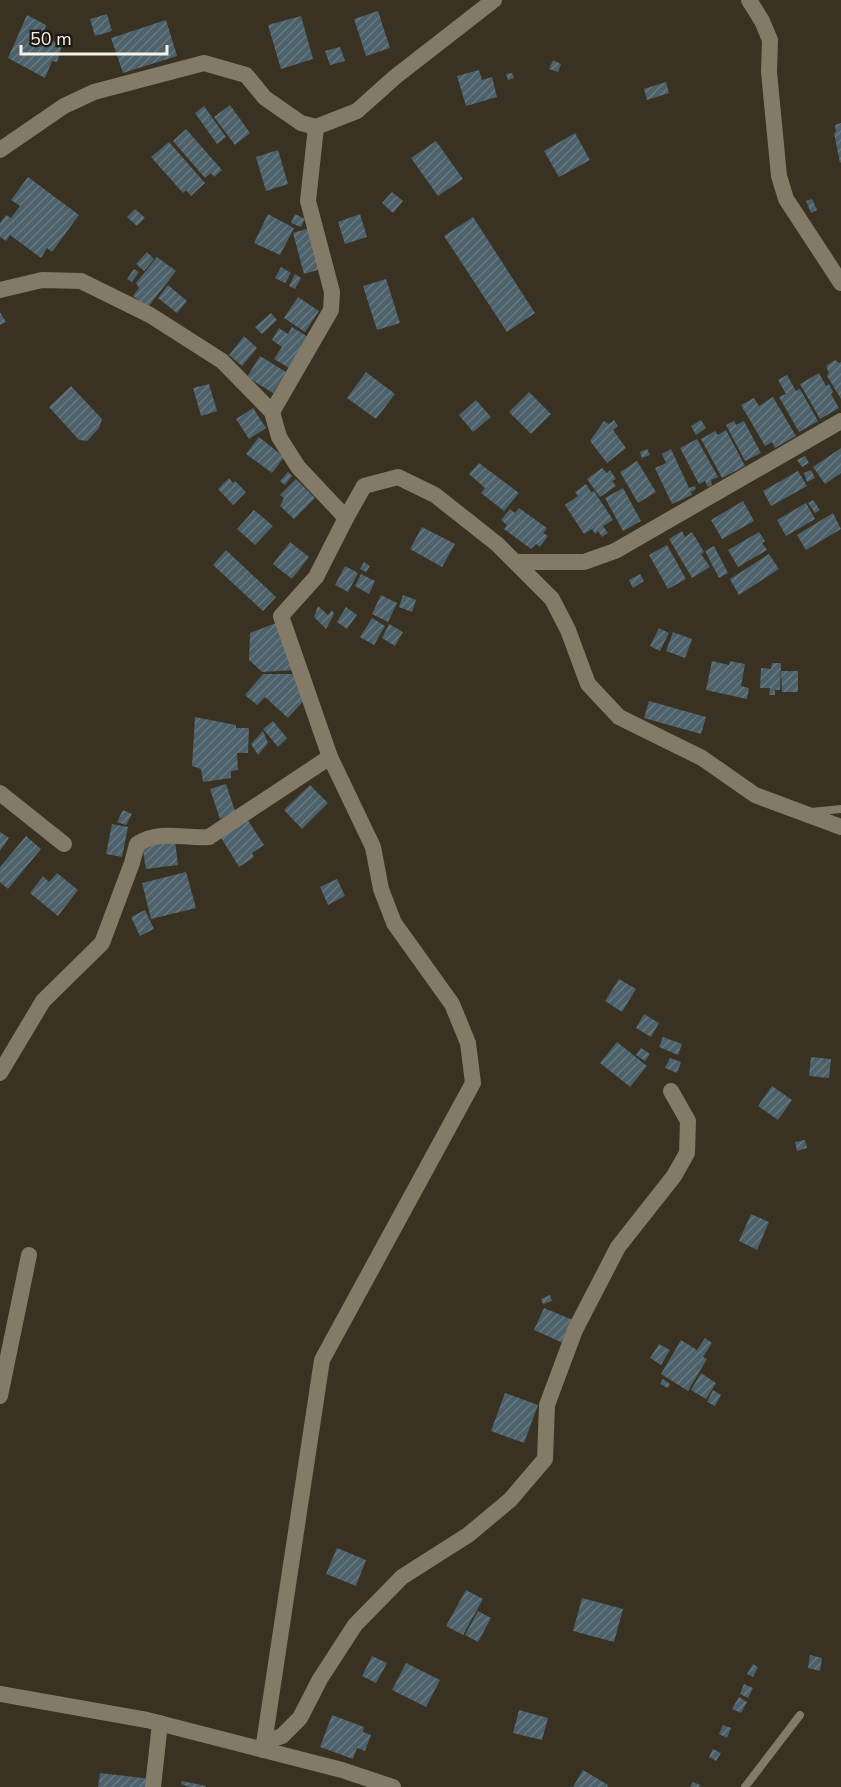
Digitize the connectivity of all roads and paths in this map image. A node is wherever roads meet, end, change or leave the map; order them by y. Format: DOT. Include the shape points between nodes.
graph roads {
  1 [pos="494,0"];
  2 [pos="749,0"];
  3 [pos="316,127"];
  4 [pos="0,150"];
  5 [pos="841,283"];
  6 [pos="0,290"];
  7 [pos="272,412"];
  8 [pos="841,421"];
  9 [pos="346,518"];
  10 [pos="515,562"];
  11 [pos="330,757"];
  12 [pos="0,793"];
  13 [pos="841,809"];
  14 [pos="804,813"];
  15 [pos="841,827"];
  16 [pos="64,844"];
  17 [pos="0,1073"];
  18 [pos="671,1091"];
  19 [pos="29,1255"];
  20 [pos="0,1396"];
  21 [pos="0,1695"];
  22 [pos="800,1715"];
  23 [pos="160,1723"];
  24 [pos="264,1746"];
  25 [pos="387,1786"];
  26 [pos="153,1787"];
  27 [pos="745,1787"];
  1 -- 3 [label="street" via="395,76 357,111"];
  2 -- 5 [label="street" via="770,40 773,116 784,192"];
  3 -- 4 [label="street" via="301,123 265,98 246,75 204,63 94,92 64,106"];
  3 -- 7 [label="street" via="308,201 332,292 331,310"];
  6 -- 7 [label="street" via="42,280 81,281 150,315 222,361"];
  7 -- 9 [label="street" via="279,437 298,467"];
  8 -- 10 [label="street" via="615,551 584,562"];
  9 -- 10 [label="street" via="364,486 398,477 435,495"];
  9 -- 11 [label="street" via="316,577 281,616"];
  10 -- 14 [label="street" via="552,599 588,684 620,717 702,758 755,795"];
  11 -- 17 [label="street" via="209,837 167,834 137,844 102,943 43,1000"];
  11 -- 24 [label="street" via="373,846 381,890 394,923 452,1004 468,1043 473,1083 322,1360"];
  12 -- 16 [label="street"];
  13 -- 14 [label="lane"];
  14 -- 15 [label="street"];
  18 -- 24 [label="street" via="688,1121 687,1153 674,1176 618,1247 575,1330 547,1405 545,1459 510,1500 468,1535 402,1577 355,1625 300,1718 282,1736"];
  19 -- 20 [label="street"];
  21 -- 23 [label="street"];
  22 -- 27 [label="lane"];
  23 -- 24 [label="street"];
  23 -- 26 [label="street"];
  24 -- 25 [label="street"];
}
